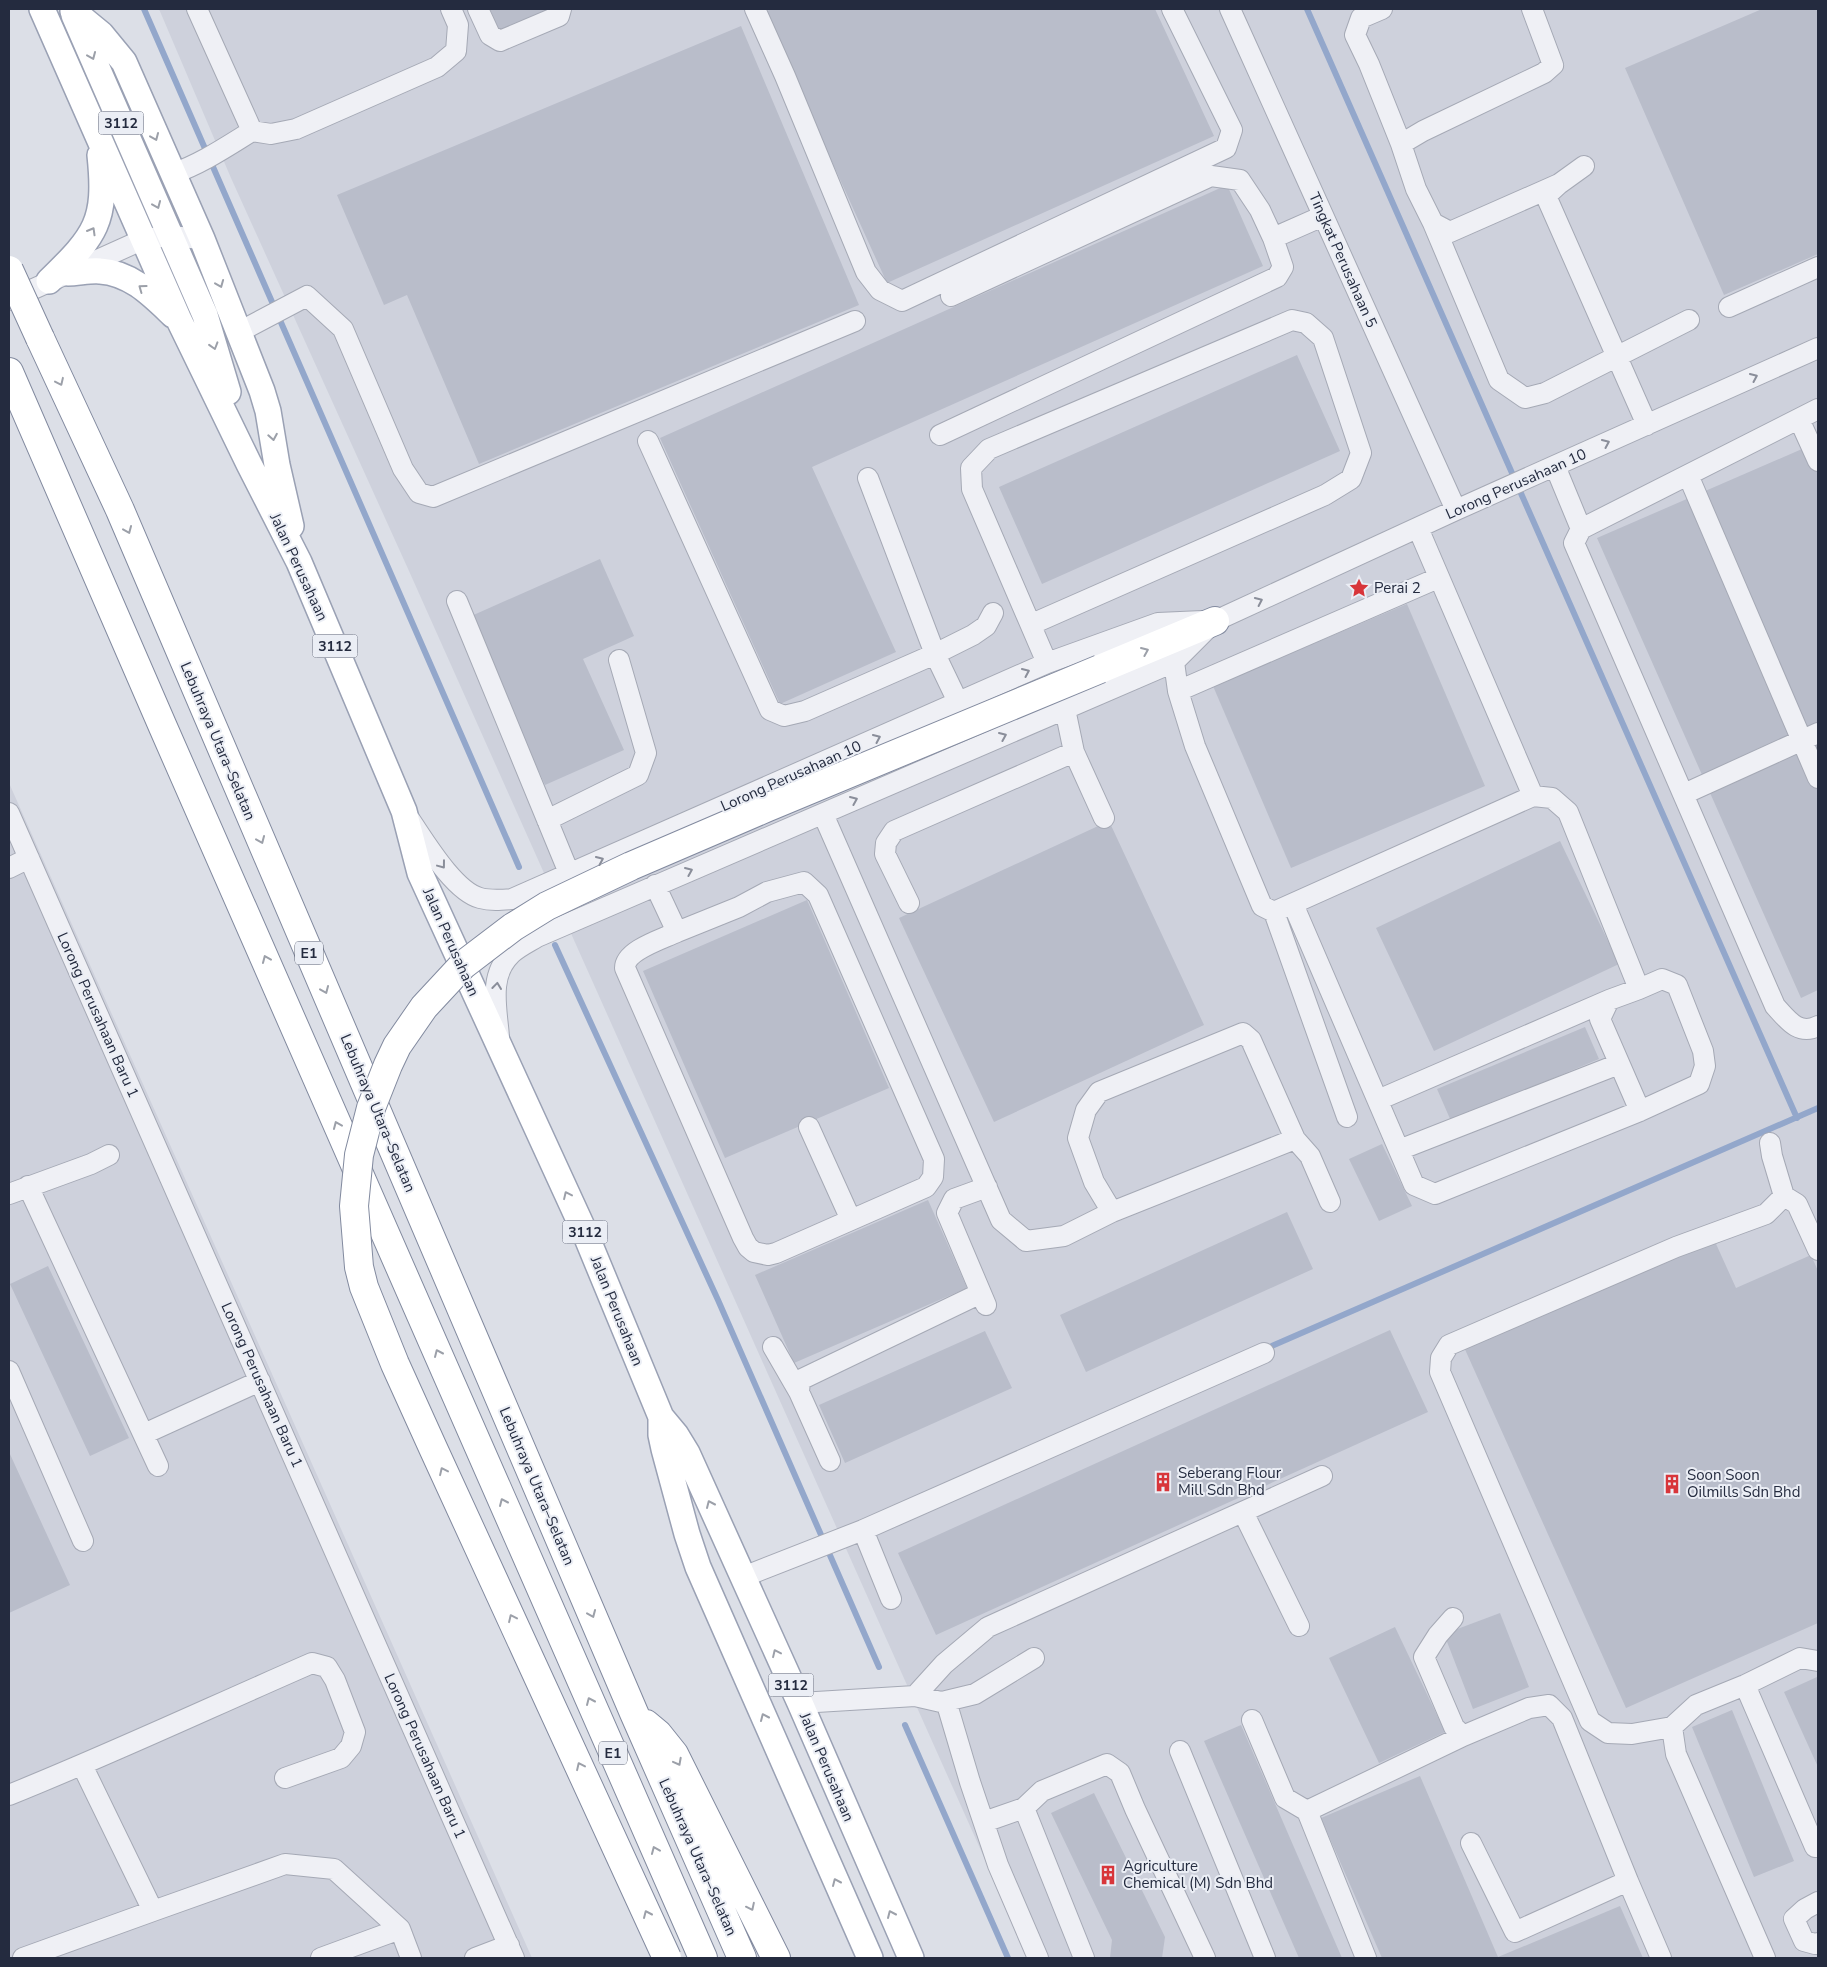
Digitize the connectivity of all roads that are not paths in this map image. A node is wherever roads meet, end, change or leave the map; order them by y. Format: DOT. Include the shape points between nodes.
graph roads {
  1 [pos="42,9"];
  2 [pos="197,9"];
  3 [pos="451,9"];
  4 [pos="478,9"];
  5 [pos="561,9"];
  6 [pos="754,9"];
  7 [pos="1172,9"];
  8 [pos="1230,9"];
  9 [pos="1382,9"];
  10 [pos="1532,9"];
  11 [pos="72,10"];
  12 [pos="1358,13"];
  13 [pos="252,131"];
  14 [pos="98,137"];
  15 [pos="1400,144"];
  16 [pos="1584,166"];
  17 [pos="178,172"];
  18 [pos="1559,184"];
  19 [pos="1323,216"];
  20 [pos="1434,222"];
  21 [pos="170,236"];
  22 [pos="1273,238"];
  23 [pos="144,239"];
  24 [pos="202,239"];
  25 [pos="1818,267"];
  26 [pos="9,270"];
  27 [pos="59,277"];
  28 [pos="951,296"];
  29 [pos="9,300"];
  30 [pos="1729,307"];
  31 [pos="179,320"];
  32 [pos="1689,320"];
  33 [pos="855,321"];
  34 [pos="248,328"];
  35 [pos="1818,348"];
  36 [pos="1616,357"];
  37 [pos="9,372"];
  38 [pos="1818,409"];
  39 [pos="1799,419"];
  40 [pos="1647,425"];
  41 [pos="940,434"];
  42 [pos="648,441"];
  43 [pos="1818,461"];
  44 [pos="249,464"];
  45 [pos="1555,466"];
  46 [pos="1688,474"];
  47 [pos="868,478"];
  48 [pos="1456,510"];
  49 [pos="1418,528"];
  50 [pos="1581,529"];
  51 [pos="299,562"];
  52 [pos="1438,578"];
  53 [pos="457,601"];
  54 [pos="994,613"];
  55 [pos="1215,621"];
  56 [pos="1032,624"];
  57 [pos="935,654"];
  58 [pos="619,660"];
  59 [pos="1174,662"];
  60 [pos="1047,663"];
  61 [pos="1178,691"];
  62 [pos="958,702"];
  63 [pos="1066,709"];
  64 [pos="1810,737"];
  65 [pos="1074,752"];
  66 [pos="1818,778"];
  67 [pos="1684,794"];
  68 [pos="1533,796"];
  69 [pos="404,811"];
  70 [pos="9,812"];
  71 [pos="822,814"];
  72 [pos="1104,818"];
  73 [pos="547,820"];
  74 [pos="29,858"];
  75 [pos="9,868"];
  76 [pos="569,873"];
  77 [pos="654,885"];
  78 [pos="908,903"];
  79 [pos="1292,904"];
  80 [pos="1274,912"];
  81 [pos="677,932"];
  82 [pos="1639,989"];
  83 [pos="1609,1000"];
  84 [pos="1818,1026"];
  85 [pos="500,1052"];
  86 [pos="1619,1064"];
  87 [pos="1378,1100"];
  88 [pos="1640,1111"];
  89 [pos="1347,1117"];
  90 [pos="809,1127"];
  91 [pos="1295,1139"];
  92 [pos="1770,1143"];
  93 [pos="1399,1150"];
  94 [pos="109,1155"];
  95 [pos="28,1186"];
  96 [pos="986,1187"];
  97 [pos="9,1194"];
  98 [pos="1784,1196"];
  99 [pos="1330,1202"];
  100 [pos="1112,1212"];
  101 [pos="850,1220"];
  102 [pos="1818,1250"];
  103 [pos="773,1347"];
  104 [pos="1264,1353"];
  105 [pos="9,1371"];
  106 [pos="260,1381"];
  107 [pos="799,1392"];
  108 [pos="661,1417"];
  109 [pos="144,1434"];
  110 [pos="830,1461"];
  111 [pos="158,1466"];
  112 [pos="1322,1476"];
  113 [pos="1243,1512"];
  114 [pos="863,1530"];
  115 [pos="83,1541"];
  116 [pos="742,1578"];
  117 [pos="891,1599"];
  118 [pos="1453,1618"];
  119 [pos="1299,1626"];
  120 [pos="1034,1658"];
  121 [pos="1818,1662"];
  122 [pos="1745,1685"];
  123 [pos="915,1696"];
  124 [pos="946,1701"];
  125 [pos="800,1703"];
  126 [pos="634,1713"];
  127 [pos="1252,1720"];
  128 [pos="1672,1727"];
  129 [pos="812,1732"];
  130 [pos="1463,1736"];
  131 [pos="778,1748"];
  132 [pos="1180,1750"];
  133 [pos="82,1765"];
  134 [pos="285,1778"];
  135 [pos="9,1795"];
  136 [pos="1024,1808"];
  137 [pos="1307,1811"];
  138 [pos="984,1822"];
  139 [pos="1470,1843"];
  140 [pos="1815,1847"];
  141 [pos="1628,1881"];
  142 [pos="1818,1902"];
  143 [pos="153,1911"];
  144 [pos="400,1929"];
  145 [pos="1818,1942"];
  146 [pos="512,1951"];
  147 [pos="23,1958"];
  148 [pos="321,1958"];
  149 [pos="411,1958"];
  150 [pos="475,1958"];
  151 [pos="667,1958"];
  152 [pos="703,1958"];
  153 [pos="742,1958"];
  154 [pos="776,1958"];
  155 [pos="870,1958"];
  156 [pos="911,1958"];
  157 [pos="1038,1958"];
  158 [pos="1084,1958"];
  159 [pos="1205,1958"];
  160 [pos="1265,1958"];
  161 [pos="1366,1958"];
  162 [pos="1661,1958"];
  163 [pos="1765,1958"];
  1 -- 14 [label="main road, Jalan Perusahaan / 3112"];
  2 -- 13 [label="street"];
  3 -- 13 [label="street" via="458,25 456,51 437,67 296,129 271,134"];
  4 -- 5 [label="street" via="490,35 500,41 559,16"];
  6 -- 7 [label="street" via="866,272 880,290 902,301 1226,148 1232,130"];
  8 -- 19 [label="street, Tingkat Perusahaan 5"];
  9 -- 12 [label="street"];
  10 -- 15 [label="street" via="1553,65 1544,73"];
  11 -- 17 [label="main road, one-way" via="101,34 124,62"];
  11 -- 21 [label="main road, Jalan Perusahaan / 3112, one-way"];
  12 -- 15 [label="street" via="1355,35"];
  13 -- 17 [label="street" via="223,150"];
  14 -- 23 [label="main road, Jalan Perusahaan / 3112"];
  27 -- 14 [label="main road, one-way" via="97,223 101,209 103,190"];
  15 -- 20 [label="street" via="1416,190"];
  16 -- 18 [label="street"];
  17 -- 24 [label="main road"];
  18 -- 20 [label="street" via="1450,232"];
  18 -- 36 [label="street" via="1546,196"];
  19 -- 22 [label="street"];
  19 -- 48 [label="street, Tingkat Perusahaan 5"];
  20 -- 36 [label="street" via="1500,380 1525,398 1545,393"];
  21 -- 23 [label="street"];
  21 -- 24 [label="street"];
  21 -- 44 [label="main road, Jalan Perusahaan / 3112, one-way" via="205,316"];
  22 -- 28 [label="street" via="1260,210 1240,180 1211,176"];
  22 -- 41 [label="street" via="1283,267 1277,276"];
  23 -- 27 [label="street"];
  23 -- 31 [label="main road, Jalan Perusahaan / 3112"];
  24 -- 34 [label="main road, one-way"];
  25 -- 30 [label="street"];
  26 -- 126 [label="highway, Lebuhraya Utara–Selatan / E1, one-way, bridge" via="120,510"];
  27 -- 29 [label="street"];
  31 -- 27 [label="main road, one-way" via="129,279 98,271"];
  31 -- 44 [label="main road, Jalan Perusahaan / 3112"];
  32 -- 36 [label="street"];
  33 -- 34 [label="street" via="433,497 419,493 403,469 343,329 307,296"];
  34 -- 51 [label="main road, one-way"];
  40 -- 35 [label="street, Lorong Perusahaan 10, one-way"];
  36 -- 40 [label="street"];
  152 -- 37 [label="highway, E1, one-way"];
  38 -- 39 [label="street"];
  39 -- 43 [label="street"];
  39 -- 46 [label="street"];
  45 -- 40 [label="street, Lorong Perusahaan 10, one-way"];
  42 -- 57 [label="street" via="770,710 784,716 805,711"];
  44 -- 51 [label="main road, Jalan Perusahaan / 3112"];
  45 -- 48 [label="street, Lorong Perusahaan 10"];
  45 -- 50 [label="street"];
  46 -- 50 [label="street"];
  46 -- 64 [label="street"];
  47 -- 57 [label="street"];
  48 -- 49 [label="street, Lorong Perusahaan 10"];
  49 -- 52 [label="street"];
  55 -- 49 [label="street, Lorong Perusahaan 10, one-way"];
  50 -- 67 [label="street" via="1574,543"];
  51 -- 69 [label="main road, Jalan Perusahaan / 3112"];
  52 -- 61 [label="street"];
  52 -- 68 [label="street"];
  53 -- 73 [label="street"];
  54 -- 57 [label="street" via="986,626"];
  55 -- 59 [label="street, Lorong Perusahaan 10"];
  55 -- 60 [label="street, Lorong Perusahaan 10" via="1158,623"];
  151 -- 55 [label="highway, one-way, bridge" via="395,1364 364,1287 359,1267 354,1206 359,1155 371,1108 385,1072 397,1046 424,1007 463,965 547,906 631,866"];
  56 -- 56 [label="street" via="972,489 971,468 990,449 1292,320 1306,323 1324,338 1361,453 1351,479 1325,495"];
  56 -- 60 [label="street"];
  57 -- 62 [label="street"];
  58 -- 73 [label="street" via="646,753 638,775"];
  59 -- 61 [label="street"];
  59 -- 63 [label="street, Lorong Perusahaan 10"];
  62 -- 60 [label="street, Lorong Perusahaan 10, one-way"];
  61 -- 80 [label="street" via="1195,746 1262,906"];
  76 -- 62 [label="street, Lorong Perusahaan 10, one-way"];
  63 -- 65 [label="street"];
  71 -- 63 [label="street, Lorong Perusahaan 10, one-way"];
  64 -- 66 [label="street"];
  64 -- 67 [label="street"];
  65 -- 72 [label="street"];
  65 -- 78 [label="street" via="894,831 886,843 886,854"];
  67 -- 84 [label="street" via="1775,1006 1793,1026 1811,1030"];
  68 -- 79 [label="street"];
  68 -- 82 [label="street" via="1552,798 1568,812"];
  69 -- 76 [label="street, Lorong Perusahaan 10, one-way" via="446,871 478,898 512,898"];
  69 -- 85 [label="main road, Jalan Perusahaan / 3112" via="420,873"];
  70 -- 74 [label="street, Lorong Perusahaan Baru 1"];
  77 -- 71 [label="street, Lorong Perusahaan 10, one-way"];
  71 -- 96 [label="street"];
  73 -- 76 [label="street"];
  74 -- 75 [label="street"];
  74 -- 106 [label="street, Lorong Perusahaan Baru 1"];
  77 -- 81 [label="street"];
  85 -- 77 [label="street, Lorong Perusahaan 10, one-way" via="495,990 498,972 510,955 537,937"];
  79 -- 80 [label="street"];
  79 -- 87 [label="street"];
  80 -- 89 [label="street"];
  81 -- 101 [label="street" via="633,953 626,960 625,968 748,1247 761,1255 768,1255"];
  81 -- 101 [label="street" via="767,892 804,882 818,895 934,1159 933,1176 926,1187"];
  82 -- 83 [label="street"];
  82 -- 88 [label="street" via="1662,979 1677,985 1703,1051 1705,1066 1698,1084"];
  83 -- 86 [label="street" via="1600,1018"];
  83 -- 87 [label="street"];
  108 -- 85 [label="main road, Jalan Perusahaan / 3112, one-way" via="585,1233"];
  86 -- 88 [label="street"];
  86 -- 93 [label="street"];
  87 -- 93 [label="street"];
  88 -- 93 [label="street" via="1435,1194 1414,1184"];
  90 -- 101 [label="street"];
  91 -- 99 [label="street" via="1310,1156"];
  91 -- 100 [label="street"];
  91 -- 100 [label="street" via="1251,1040 1243,1032 1099,1092 1086,1110 1078,1138 1094,1182"];
  92 -- 98 [label="street"];
  94 -- 95 [label="street"];
  95 -- 97 [label="street"];
  95 -- 109 [label="street"];
  96 -- 100 [label="street" via="1001,1220 1026,1241 1064,1236"];
  96 -- 107 [label="street" via="954,1199 947,1213 984,1300 800,1380"];
  98 -- 102 [label="street" via="1797,1204"];
  98 -- 128 [label="street" via="1766,1214 1676,1248 1449,1345 1441,1358 1440,1372 1590,1721 1608,1734 1632,1734"];
  103 -- 107 [label="street"];
  104 -- 114 [label="street"];
  105 -- 115 [label="street"];
  106 -- 109 [label="street"];
  106 -- 146 [label="street, Lorong Perusahaan Baru 1"];
  107 -- 110 [label="street"];
  116 -- 108 [label="main road, Jalan Perusahaan / 3112, one-way" via="687,1453"];
  131 -- 108 [label="main road, Jalan Perusahaan / 3112, one-way" via="687,1534 664,1449"];
  109 -- 111 [label="street"];
  112 -- 113 [label="street"];
  113 -- 119 [label="street"];
  113 -- 123 [label="street" via="988,1627 944,1664"];
  114 -- 116 [label="street"];
  114 -- 117 [label="street"];
  125 -- 116 [label="main road, Jalan Perusahaan / 3112, one-way"];
  118 -- 130 [label="street" via="1424,1657 1454,1726"];
  120 -- 124 [label="street" via="975,1694"];
  121 -- 122 [label="street" via="1800,1658"];
  122 -- 128 [label="street" via="1696,1705"];
  122 -- 140 [label="street"];
  123 -- 124 [label="street"];
  123 -- 125 [label="street"];
  124 -- 138 [label="street"];
  125 -- 129 [label="main road, Jalan Perusahaan / 3112"];
  126 -- 153 [label="highway, Lebuhraya Utara–Selatan / E1"];
  126 -- 154 [label="highway, one-way" via="658,1734 674,1754"];
  127 -- 137 [label="street" via="1285,1798"];
  128 -- 163 [label="street" via="1676,1754"];
  129 -- 131 [label="main road"];
  156 -- 129 [label="main road, Jalan Perusahaan / 3112, one-way"];
  130 -- 137 [label="street"];
  130 -- 141 [label="street" via="1529,1708 1549,1706 1562,1718"];
  155 -- 131 [label="main road, Jalan Perusahaan / 3112, one-way"];
  132 -- 160 [label="street"];
  133 -- 134 [label="street" via="312,1663 326,1667 335,1680 355,1732 351,1746 341,1758"];
  133 -- 135 [label="street"];
  133 -- 143 [label="street"];
  136 -- 138 [label="street"];
  136 -- 158 [label="street"];
  136 -- 159 [label="street" via="1042,1791 1107,1764 1120,1773"];
  137 -- 161 [label="street"];
  138 -- 157 [label="street" via="998,1865"];
  139 -- 141 [label="street" via="1515,1932"];
  141 -- 162 [label="street"];
  142 -- 145 [label="street" via="1794,1919 1804,1941"];
  143 -- 144 [label="street" via="285,1864 334,1869"];
  143 -- 147 [label="street"];
  144 -- 148 [label="street"];
  144 -- 149 [label="street"];
  146 -- 150 [label="street"];
}
